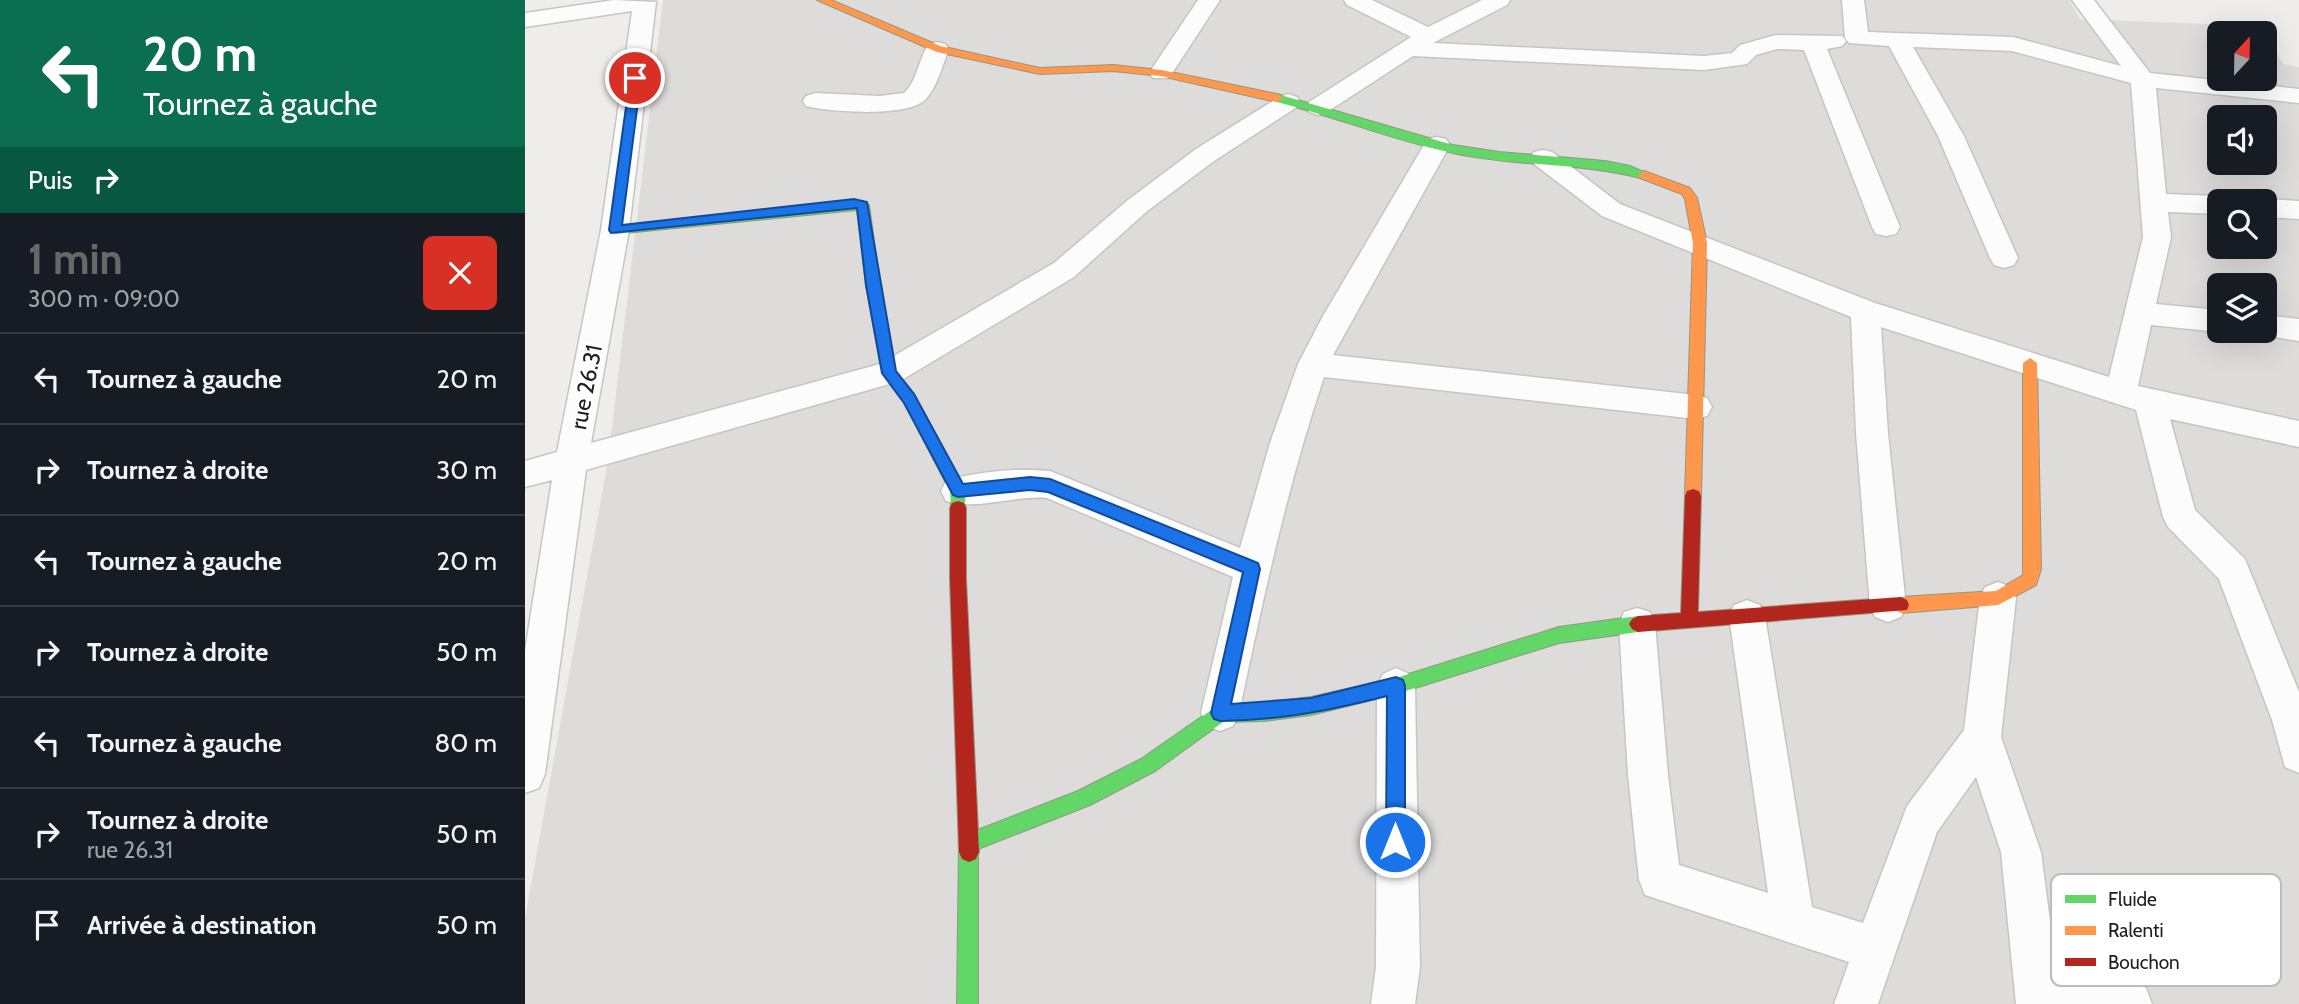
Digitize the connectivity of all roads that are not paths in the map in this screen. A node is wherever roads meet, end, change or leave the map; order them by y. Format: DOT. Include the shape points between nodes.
graph roads {
  1 [pos="822,0"];
  2 [pos="1209,0"];
  3 [pos="1356,0"];
  4 [pos="1499,0"];
  5 [pos="1853,0"];
  6 [pos="2083,0"];
  7 [pos="645,1"];
  8 [pos="525,20"];
  9 [pos="1857,38"];
  10 [pos="1896,38"];
  11 [pos="1418,42"];
  12 [pos="1813,43"];
  13 [pos="937,49"];
  14 [pos="1161,73"];
  15 [pos="2143,79"];
  16 [pos="2299,96"];
  17 [pos="815,101"];
  18 [pos="1288,102"];
  19 [pos="1318,107"];
  20 [pos="1437,145"];
  21 [pos="1543,158"];
  22 [pos="2155,202"];
  23 [pos="2207,204"];
  24 [pos="2277,209"];
  25 [pos="2299,210"];
  26 [pos="1885,227"];
  27 [pos="615,230"];
  28 [pos="1700,243"];
  29 [pos="2004,258"];
  30 [pos="1865,311"];
  31 [pos="2141,313"];
  32 [pos="2207,320"];
  33 [pos="2277,327"];
  34 [pos="2299,330"];
  35 [pos="2030,363"];
  36 [pos="1313,364"];
  37 [pos="889,373"];
  38 [pos="2135,397"];
  39 [pos="1696,407"];
  40 [pos="2299,434"];
  41 [pos="571,463"];
  42 [pos="525,474"];
  43 [pos="958,491"];
  44 [pos="1252,569"];
  45 [pos="1998,598"];
  46 [pos="1888,607"];
  47 [pos="1747,616"];
  48 [pos="1689,621"];
  49 [pos="1637,624"];
  50 [pos="1396,686"];
  51 [pos="1220,713"];
  52 [pos="1982,737"];
  53 [pos="2299,754"];
  54 [pos="525,774"];
  55 [pos="969,843"];
  56 [pos="1793,922"];
  57 [pos="1875,949"];
  58 [pos="2036,990"];
  59 [pos="967,1004"];
  60 [pos="1393,1004"];
  61 [pos="1856,1004"];
  62 [pos="2130,1004"];
  1 -- 13 [label="street"];
  2 -- 14 [label="street"];
  3 -- 11 [label="street"];
  4 -- 11 [label="street"];
  5 -- 9 [label="street"];
  6 -- 15 [label="street"];
  7 -- 8 [label="street"];
  7 -- 27 [label="street, rue 26.31"];
  9 -- 10 [label="street"];
  9 -- 12 [label="street"];
  10 -- 15 [label="street" via="2013,44"];
  10 -- 29 [label="street" via="1951,136"];
  11 -- 12 [label="street" via="1704,64 1739,59 1748,50 1776,42"];
  11 -- 19 [label="street"];
  12 -- 26 [label="street"];
  13 -- 14 [label="street" via="1040,71 1113,68"];
  13 -- 17 [label="street" via="913,97 897,103"];
  14 -- 18 [label="street"];
  15 -- 16 [label="street"];
  15 -- 22 [label="street"];
  18 -- 19 [label="street"];
  18 -- 37 [label="street" via="1136,206 1065,270"];
  19 -- 20 [label="street"];
  20 -- 21 [label="street" via="1479,155"];
  20 -- 36 [label="street"];
  21 -- 28 [label="street" via="1611,210"];
  21 -- 28 [label="street" via="1634,171 1686,191"];
  22 -- 23 [label="street"];
  22 -- 31 [label="street" via="2157,237"];
  24 -- 25 [label="street"];
  27 -- 37 [label="street" via="863,205"];
  27 -- 41 [label="street, rue 26.31"];
  28 -- 30 [label="street"];
  28 -- 39 [label="street"];
  30 -- 35 [label="street"];
  30 -- 46 [label="street"];
  31 -- 32 [label="street"];
  31 -- 38 [label="street"];
  33 -- 34 [label="street"];
  35 -- 38 [label="street"];
  35 -- 45 [label="street" via="2033,569 2030,580"];
  36 -- 39 [label="street"];
  36 -- 44 [label="street"];
  37 -- 41 [label="street"];
  37 -- 43 [label="street" via="909,398"];
  38 -- 40 [label="street"];
  38 -- 53 [label="street" via="2180,517 2233,570 2291,720"];
  39 -- 48 [label="street"];
  41 -- 42 [label="street"];
  41 -- 54 [label="street, rue 26.31"];
  43 -- 44 [label="street" via="1050,485"];
  43 -- 55 [label="street"];
  44 -- 51 [label="street"];
  45 -- 46 [label="street"];
  45 -- 52 [label="street"];
  46 -- 47 [label="street"];
  47 -- 48 [label="street"];
  47 -- 56 [label="street"];
  48 -- 49 [label="street"];
  49 -- 50 [label="street" via="1559,635"];
  49 -- 56 [label="street" via="1660,880"];
  50 -- 51 [label="street" via="1311,706"];
  50 -- 60 [label="street" via="1398,967"];
  51 -- 55 [label="street" via="1148,765 1083,798"];
  52 -- 57 [label="street" via="1921,820"];
  52 -- 58 [label="street" via="2021,852"];
  55 -- 59 [label="street"];
  56 -- 57 [label="street"];
  57 -- 61 [label="street"];
  58 -- 62 [label="street"];
}
